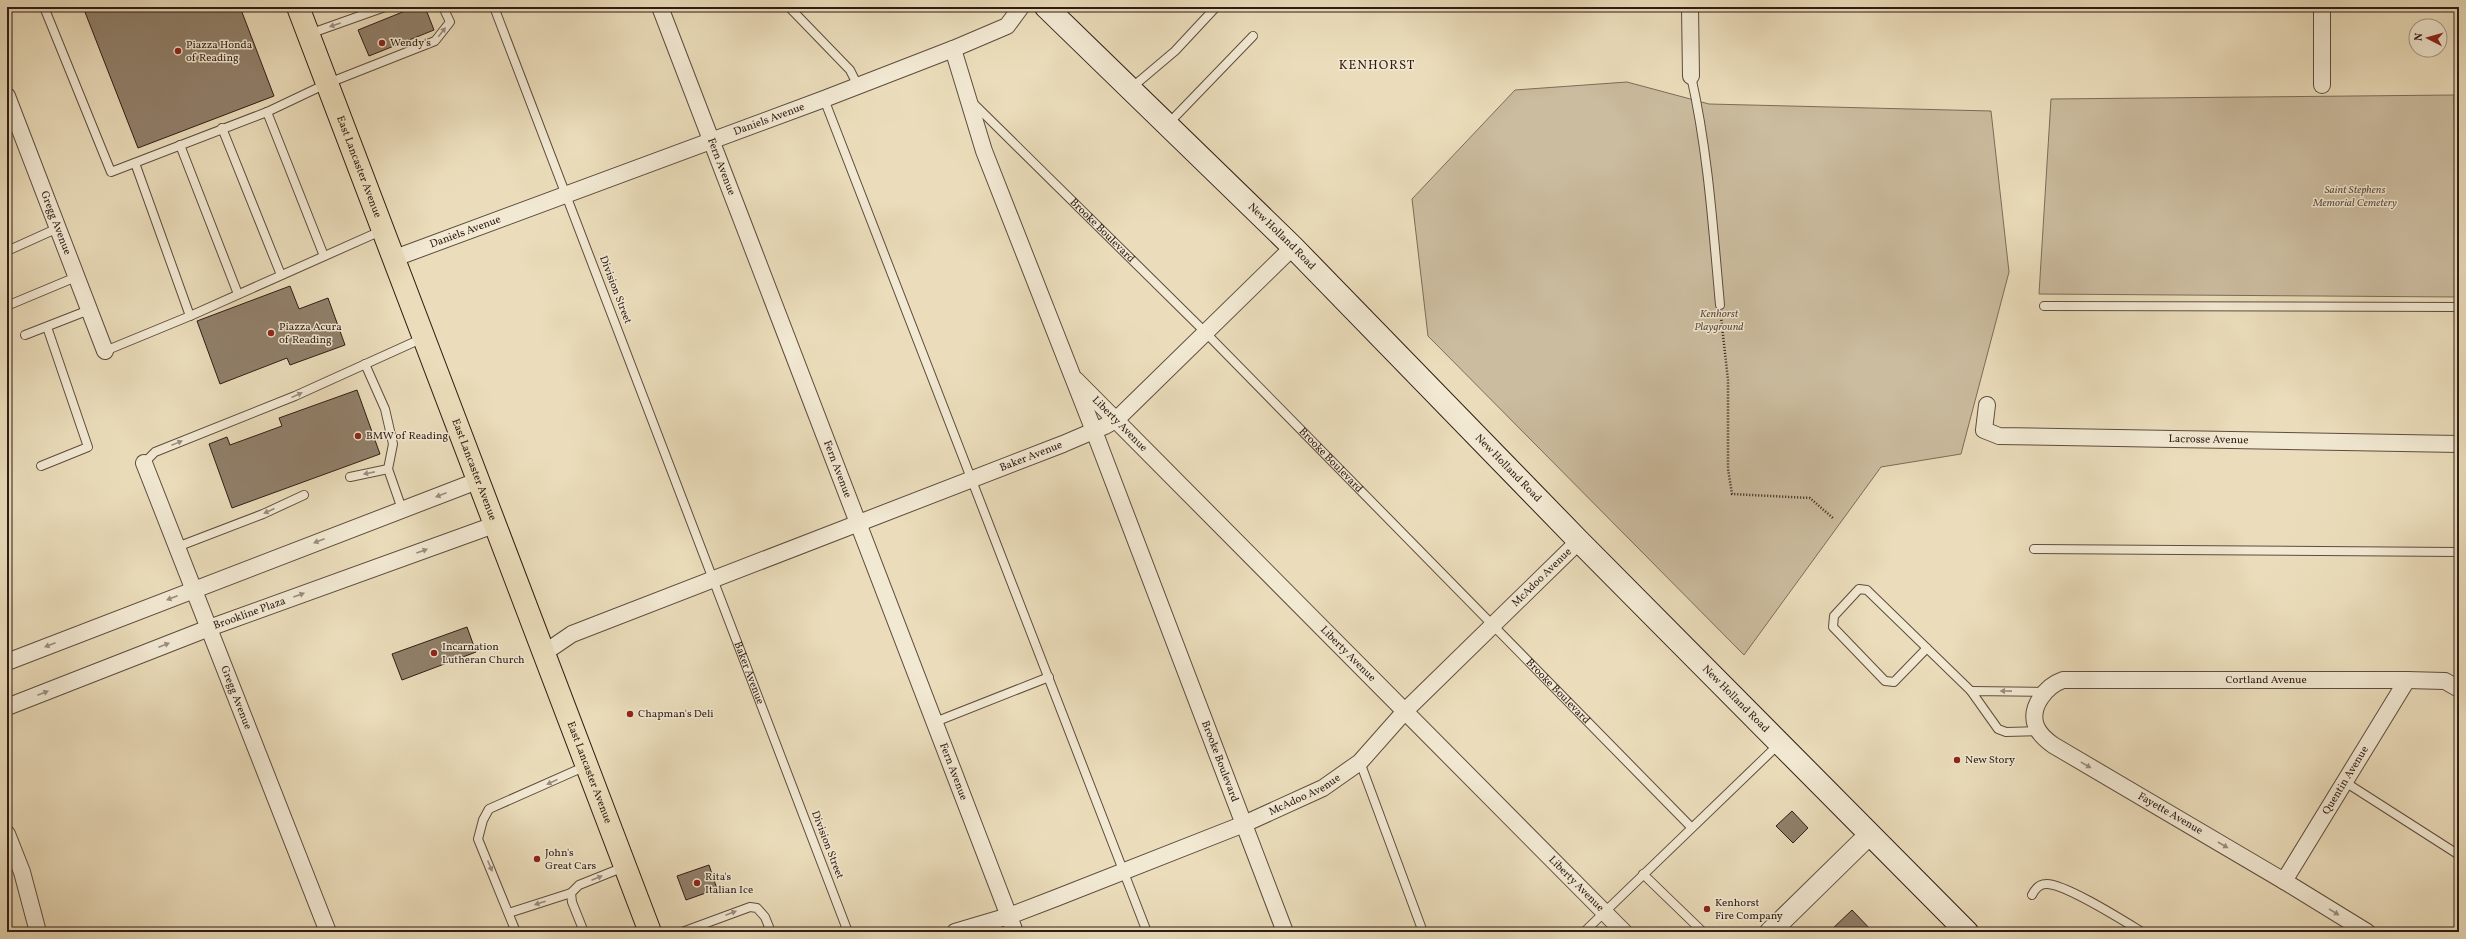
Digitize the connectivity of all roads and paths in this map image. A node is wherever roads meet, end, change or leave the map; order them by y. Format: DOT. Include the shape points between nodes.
graph roads {
  1 [pos="44,7"];
  2 [pos="298,7"];
  3 [pos="385,7"];
  4 [pos="443,7"];
  5 [pos="494,7"];
  6 [pos="660,7"];
  7 [pos="789,7"];
  8 [pos="1021,7"];
  9 [pos="1046,7"];
  10 [pos="1216,7"];
  11 [pos="1690,7"];
  12 [pos="2322,7"];
  13 [pos="308,34"];
  14 [pos="1253,36"];
  15 [pos="953,49"];
  16 [pos="1691,76"];
  17 [pos="326,84"];
  18 [pos="2322,85"];
  19 [pos="858,86"];
  20 [pos="1130,89"];
  21 [pos="7,96"];
  22 [pos="967,97"];
  23 [pos="824,100"];
  24 [pos="267,112"];
  25 [pos="1167,124"];
  26 [pos="222,128"];
  27 [pos="711,140"];
  28 [pos="180,145"];
  29 [pos="135,163"];
  30 [pos="566,195"];
  31 [pos="58,228"];
  32 [pos="384,230"];
  33 [pos="1293,247"];
  34 [pos="7,251"];
  35 [pos="324,256"];
  36 [pos="395,258"];
  37 [pos="281,275"];
  38 [pos="76,277"];
  39 [pos="238,294"];
  40 [pos="1720,305"];
  41 [pos="9,306"];
  42 [pos="2044,306"];
  43 [pos="2459,307"];
  44 [pos="89,310"];
  45 [pos="190,316"];
  46 [pos="47,326"];
  47 [pos="1204,333"];
  48 [pos="25,335"];
  49 [pos="424,337"];
  50 [pos="105,351"];
  51 [pos="365,364"];
  52 [pos="1072,376"];
  53 [pos="1986,405"];
  54 [pos="1117,419"];
  55 [pos="1094,431"];
  56 [pos="2459,444"];
  57 [pos="144,463"];
  58 [pos="41,466"];
  59 [pos="388,469"];
  60 [pos="350,477"];
  61 [pos="972,480"];
  62 [pos="477,481"];
  63 [pos="304,495"];
  64 [pos="402,510"];
  65 [pos="1834,519"];
  66 [pos="858,523"];
  67 [pos="494,525"];
  68 [pos="1579,541"];
  69 [pos="177,547"];
  70 [pos="2034,549"];
  71 [pos="2459,552"];
  72 [pos="714,580"];
  73 [pos="194,589"];
  74 [pos="1492,626"];
  75 [pos="209,628"];
  76 [pos="1927,648"];
  77 [pos="544,653"];
  78 [pos="7,662"];
  79 [pos="1049,677"];
  80 [pos="2407,680"];
  81 [pos="2459,689"];
  82 [pos="1971,691"];
  83 [pos="2045,692"];
  84 [pos="7,707"];
  85 [pos="1406,710"];
  86 [pos="935,722"];
  87 [pos="2039,731"];
  88 [pos="1780,743"];
  89 [pos="1360,762"];
  90 [pos="587,766"];
  91 [pos="784,766"];
  92 [pos="2345,782"];
  93 [pos="1244,824"];
  94 [pos="1691,827"];
  95 [pos="7,834"];
  96 [pos="1870,834"];
  97 [pos="2459,855"];
  98 [pos="625,866"];
  99 [pos="1123,870"];
  100 [pos="1643,874"];
  101 [pos="2284,881"];
  102 [pos="571,893"];
  103 [pos="2032,895"];
  104 [pos="509,913"];
  105 [pos="1604,913"];
  106 [pos="1009,916"];
  107 [pos="1960,930"];
  108 [pos="38,932"];
  109 [pos="328,932"];
  110 [pos="516,932"];
  111 [pos="584,932"];
  112 [pos="650,932"];
  113 [pos="682,932"];
  114 [pos="772,932"];
  115 [pos="848,932"];
  116 [pos="955,932"];
  117 [pos="1015,932"];
  118 [pos="1147,932"];
  119 [pos="1285,932"];
  120 [pos="1423,932"];
  121 [pos="1584,932"];
  122 [pos="1624,932"];
  123 [pos="1703,932"];
  124 [pos="1770,932"];
  125 [pos="2142,932"];
  126 [pos="2367,932"];
  1 -- 29 [label="lane" via="111,172"];
  2 -- 13 [label="main road, East Lancaster Avenue"];
  3 -- 13 [label="lane, one-way"];
  17 -- 4 [label="lane, one-way" via="435,40 450,22"];
  5 -- 30 [label="lane, Division Street"];
  6 -- 27 [label="street, Fern Avenue"];
  7 -- 19 [label="lane" via="850,70"];
  8 -- 15 [label="street, Daniels Avenue" via="1007,26"];
  9 -- 20 [label="main road, New Holland Road"];
  10 -- 20 [label="lane" via="1175,51"];
  11 -- 16 [label="street"];
  12 -- 18 [label="street"];
  13 -- 17 [label="main road, East Lancaster Avenue"];
  14 -- 25 [label="lane"];
  15 -- 19 [label="street, Daniels Avenue"];
  15 -- 22 [label="street, Brooke Boulevard"];
  16 -- 40 [label="lane" via="1711,203"];
  17 -- 24 [label="lane"];
  17 -- 32 [label="main road, East Lancaster Avenue"];
  19 -- 23 [label="street, Daniels Avenue"];
  20 -- 25 [label="main road, New Holland Road"];
  21 -- 31 [label="street, Gregg Avenue"];
  22 -- 47 [label="lane, Brooke Boulevard"];
  22 -- 52 [label="street, Brooke Boulevard" via="984,151"];
  23 -- 27 [label="street, Daniels Avenue"];
  23 -- 61 [label="lane"];
  24 -- 26 [label="lane"];
  24 -- 35 [label="lane"];
  25 -- 33 [label="main road, New Holland Road"];
  26 -- 28 [label="lane"];
  26 -- 37 [label="lane"];
  27 -- 30 [label="street, Daniels Avenue"];
  27 -- 66 [label="street, Fern Avenue"];
  28 -- 29 [label="lane"];
  28 -- 39 [label="lane"];
  29 -- 45 [label="lane"];
  30 -- 36 [label="street, Daniels Avenue"];
  30 -- 72 [label="lane, Division Street"];
  31 -- 34 [label="lane"];
  31 -- 38 [label="street, Gregg Avenue"];
  32 -- 35 [label="lane"];
  32 -- 36 [label="main road, East Lancaster Avenue"];
  33 -- 47 [label="street, Baker Avenue"];
  33 -- 68 [label="main road, New Holland Road"];
  35 -- 37 [label="lane"];
  36 -- 49 [label="main road, East Lancaster Avenue"];
  37 -- 39 [label="lane"];
  38 -- 41 [label="lane"];
  38 -- 44 [label="street, Gregg Avenue"];
  39 -- 45 [label="lane"];
  40 -- 65 [label="path" via="1728,380 1728,469 1732,494 1810,498"];
  42 -- 43 [label="lane"];
  44 -- 46 [label="lane"];
  44 -- 50 [label="street, Gregg Avenue"];
  45 -- 50 [label="lane"];
  46 -- 48 [label="lane"];
  46 -- 58 [label="lane" via="88,446"];
  47 -- 54 [label="street, Baker Avenue"];
  47 -- 74 [label="lane, Brooke Boulevard"];
  49 -- 51 [label="lane"];
  49 -- 62 [label="main road, East Lancaster Avenue"];
  57 -- 51 [label="lane, one-way" via="155,452 295,396"];
  51 -- 59 [label="lane" via="385,409 393,444"];
  52 -- 54 [label="street, Liberty Avenue"];
  52 -- 55 [label="street, Brooke Boulevard"];
  53 -- 56 [label="street, Lacrosse Avenue" via="1984,430 2000,436"];
  54 -- 55 [label="street, Baker Avenue"];
  54 -- 85 [label="street, Liberty Avenue"];
  55 -- 61 [label="street, Baker Avenue"];
  55 -- 93 [label="street, Brooke Boulevard"];
  57 -- 69 [label="street, Gregg Avenue"];
  59 -- 60 [label="lane, one-way"];
  59 -- 64 [label="lane"];
  61 -- 66 [label="street, Baker Avenue"];
  61 -- 79 [label="lane"];
  62 -- 64 [label="street, one-way"];
  62 -- 67 [label="main road, East Lancaster Avenue"];
  63 -- 69 [label="lane, one-way" via="263,514"];
  64 -- 73 [label="street, one-way"];
  66 -- 72 [label="street, Baker Avenue"];
  66 -- 86 [label="street, Fern Avenue"];
  75 -- 67 [label="street, Brookline Plaza, one-way"];
  67 -- 77 [label="main road, East Lancaster Avenue"];
  68 -- 74 [label="street, McAdoo Avenue"];
  68 -- 88 [label="main road, New Holland Road"];
  69 -- 73 [label="street, Gregg Avenue"];
  70 -- 71 [label="lane"];
  72 -- 77 [label="street, Baker Avenue" via="572,634"];
  72 -- 91 [label="lane, Baker Avenue"];
  73 -- 75 [label="street, Gregg Avenue"];
  73 -- 78 [label="street, one-way"];
  74 -- 85 [label="street, McAdoo Avenue"];
  74 -- 94 [label="lane, Brooke Boulevard"];
  84 -- 75 [label="street, Brookline Plaza, one-way"];
  75 -- 109 [label="street, Gregg Avenue"];
  76 -- 76 [label="lane" via="1867,590 1859,589 1834,616 1833,627 1885,681 1894,682"];
  76 -- 82 [label="lane"];
  77 -- 90 [label="main road, East Lancaster Avenue"];
  79 -- 86 [label="lane"];
  79 -- 99 [label="lane"];
  80 -- 81 [label="street, Cortland Avenue" via="2444,681"];
  80 -- 83 [label="street, Cortland Avenue" via="2072,679 2058,682"];
  80 -- 92 [label="street, Quentin Avenue"];
  83 -- 82 [label="lane, one-way"];
  82 -- 87 [label="lane" via="1998,729 2006,732"];
  83 -- 87 [label="street" via="2036,709 2036,724"];
  85 -- 89 [label="street, McAdoo Avenue"];
  85 -- 105 [label="street, Liberty Avenue"];
  86 -- 106 [label="street, Fern Avenue"];
  87 -- 101 [label="street, Fayette Avenue, one-way" via="2053,745"];
  88 -- 94 [label="lane"];
  88 -- 96 [label="main road, New Holland Road"];
  89 -- 93 [label="street, McAdoo Avenue" via="1310,794"];
  89 -- 120 [label="lane"];
  90 -- 98 [label="main road, East Lancaster Avenue"];
  90 -- 104 [label="lane, one-way" via="489,809 483,820 478,839"];
  91 -- 115 [label="lane, Division Street"];
  92 -- 97 [label="lane"];
  92 -- 101 [label="street, Quentin Avenue"];
  93 -- 99 [label="street, McAdoo Avenue"];
  93 -- 119 [label="street, Brooke Boulevard"];
  94 -- 100 [label="lane"];
  95 -- 108 [label="street" via="22,872"];
  96 -- 107 [label="main road, New Holland Road"];
  96 -- 124 [label="street"];
  102 -- 98 [label="lane, one-way" via="579,885"];
  98 -- 112 [label="main road, East Lancaster Avenue"];
  99 -- 106 [label="street, McAdoo Avenue"];
  99 -- 118 [label="lane"];
  100 -- 105 [label="lane"];
  100 -- 123 [label="lane"];
  101 -- 126 [label="street, Fayette Avenue, one-way"];
  102 -- 104 [label="lane, one-way"];
  102 -- 111 [label="lane"];
  103 -- 125 [label="lane" via="2036,888 2044,884 2061,887"];
  104 -- 110 [label="lane"];
  105 -- 121 [label="lane"];
  105 -- 122 [label="street, Liberty Avenue"];
  106 -- 116 [label="street, McAdoo Avenue"];
  106 -- 117 [label="street, Fern Avenue"];
  113 -- 114 [label="lane, one-way" via="750,907 757,908"];
}
